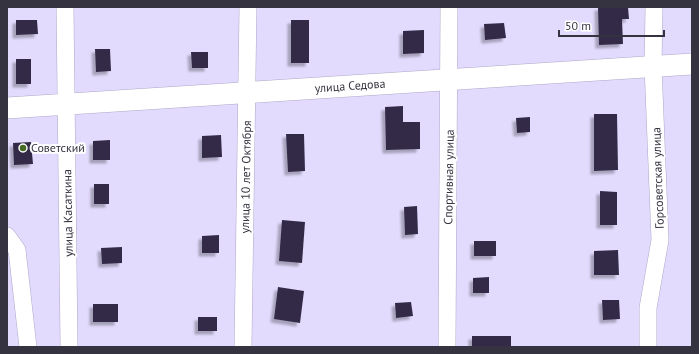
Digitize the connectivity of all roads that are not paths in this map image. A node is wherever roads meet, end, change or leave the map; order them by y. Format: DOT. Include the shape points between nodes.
graph roads {
  1 [pos="65,7"];
  2 [pos="248,7"];
  3 [pos="449,7"];
  4 [pos="654,7"];
  5 [pos="692,64"];
  6 [pos="653,66"];
  7 [pos="450,80"];
  8 [pos="247,93"];
  9 [pos="67,104"];
  10 [pos="7,108"];
  11 [pos="7,236"];
  12 [pos="28,347"];
  13 [pos="70,347"];
  14 [pos="243,347"];
  15 [pos="447,347"];
  16 [pos="648,347"];
  1 -- 9 [label="street, улица Касаткина"];
  2 -- 8 [label="street, улица 10 лет Октября"];
  3 -- 7 [label="street, Спортивная улица"];
  4 -- 6 [label="street, Горсоветская улица"];
  5 -- 6 [label="street, улица Седова"];
  6 -- 7 [label="street, улица Седова"];
  6 -- 16 [label="street, Горсоветская улица" via="660,240 648,308"];
  7 -- 8 [label="street, улица Седова"];
  7 -- 15 [label="street, Спортивная улица"];
  8 -- 9 [label="street, улица Седова"];
  8 -- 14 [label="street, улица 10 лет Октября"];
  9 -- 10 [label="street, улица Седова"];
  9 -- 13 [label="street, улица Касаткина"];
  11 -- 12 [label="street" via="17,250"];
}
